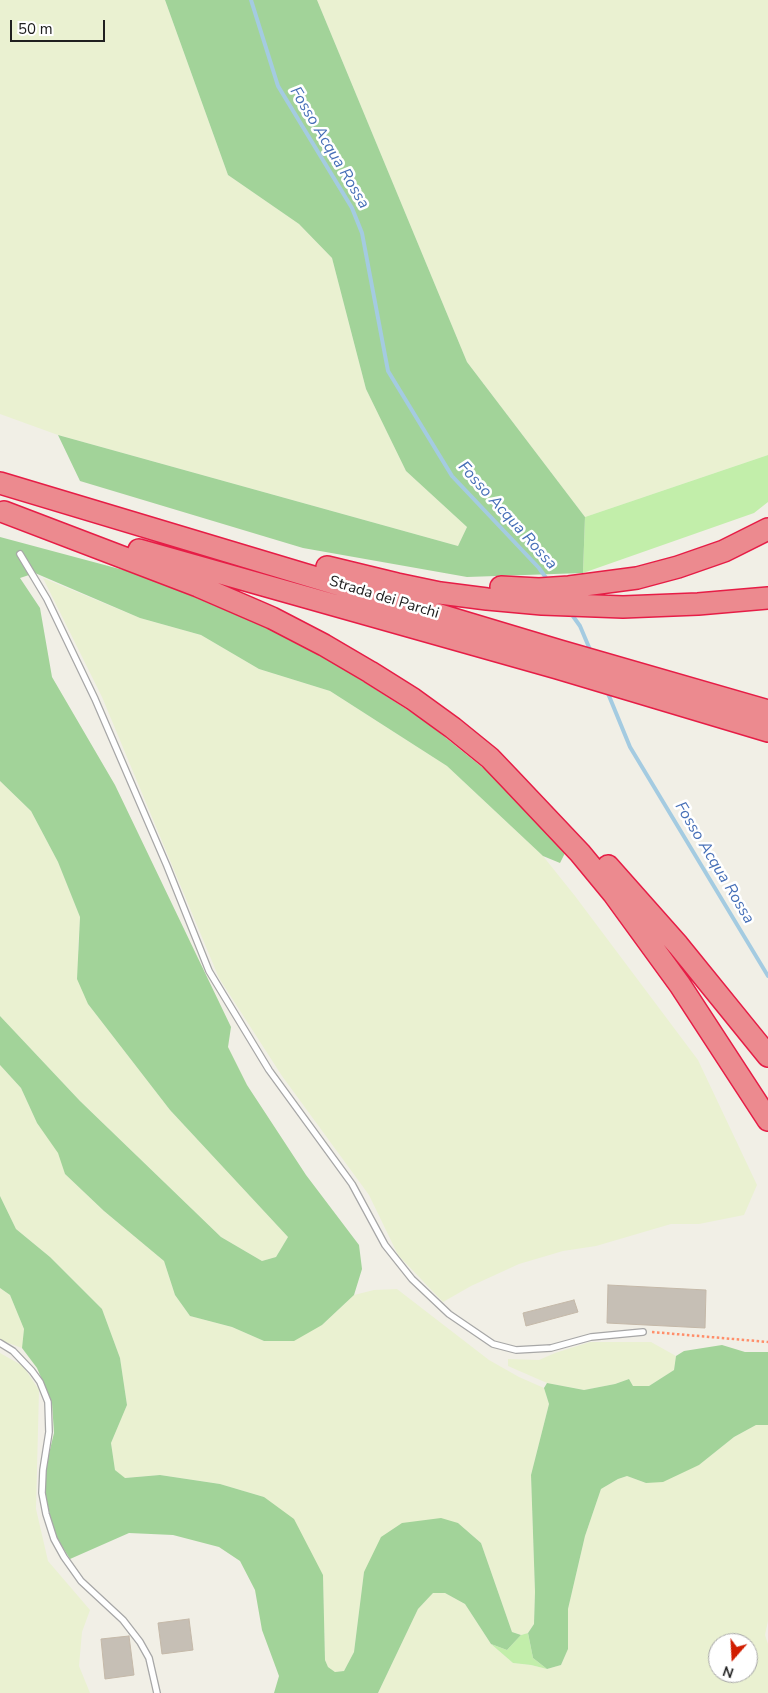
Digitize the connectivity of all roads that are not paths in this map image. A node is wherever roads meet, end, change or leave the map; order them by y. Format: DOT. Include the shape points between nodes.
graph roads {
  1 [pos="0,483"];
  2 [pos="55,499"];
  3 [pos="2,511"];
  4 [pos="768,529"];
  5 [pos="20,554"];
  6 [pos="540,596"];
  7 [pos="768,598"];
  8 [pos="559,659"];
  9 [pos="659,689"];
  10 [pos="768,711"];
  11 [pos="768,731"];
  12 [pos="490,758"];
  13 [pos="768,1056"];
  14 [pos="768,1120"];
  15 [pos="643,1332"];
  16 [pos="0,1343"];
  17 [pos="157,1693"];
  1 -- 2 [label="highway, Strada dei Parchi"];
  2 -- 6 [label="highway" via="417,588 486,599"];
  2 -- 8 [label="highway, Strada dei Parchi"];
  3 -- 8 [label="highway, Strada dei Parchi"];
  3 -- 12 [label="highway" via="222,595 299,632 413,699"];
  4 -- 6 [label="highway" via="678,567 637,578 569,587"];
  5 -- 15 [label="lane" via="47,599 94,699 209,970 269,1070 352,1184 385,1245 412,1278 449,1314 493,1344 516,1350 551,1348 591,1337"];
  6 -- 7 [label="highway" via="623,607"];
  8 -- 9 [label="highway, Strada dei Parchi"];
  9 -- 10 [label="highway, Strada dei Parchi"];
  9 -- 11 [label="highway, Strada dei Parchi"];
  12 -- 13 [label="highway" via="538,796 605,862"];
  12 -- 14 [label="highway" via="614,893"];
  16 -- 17 [label="lane" via="32,1371 48,1402 49,1432 42,1493 54,1539 81,1581 123,1620 140,1642 149,1658"];
}
